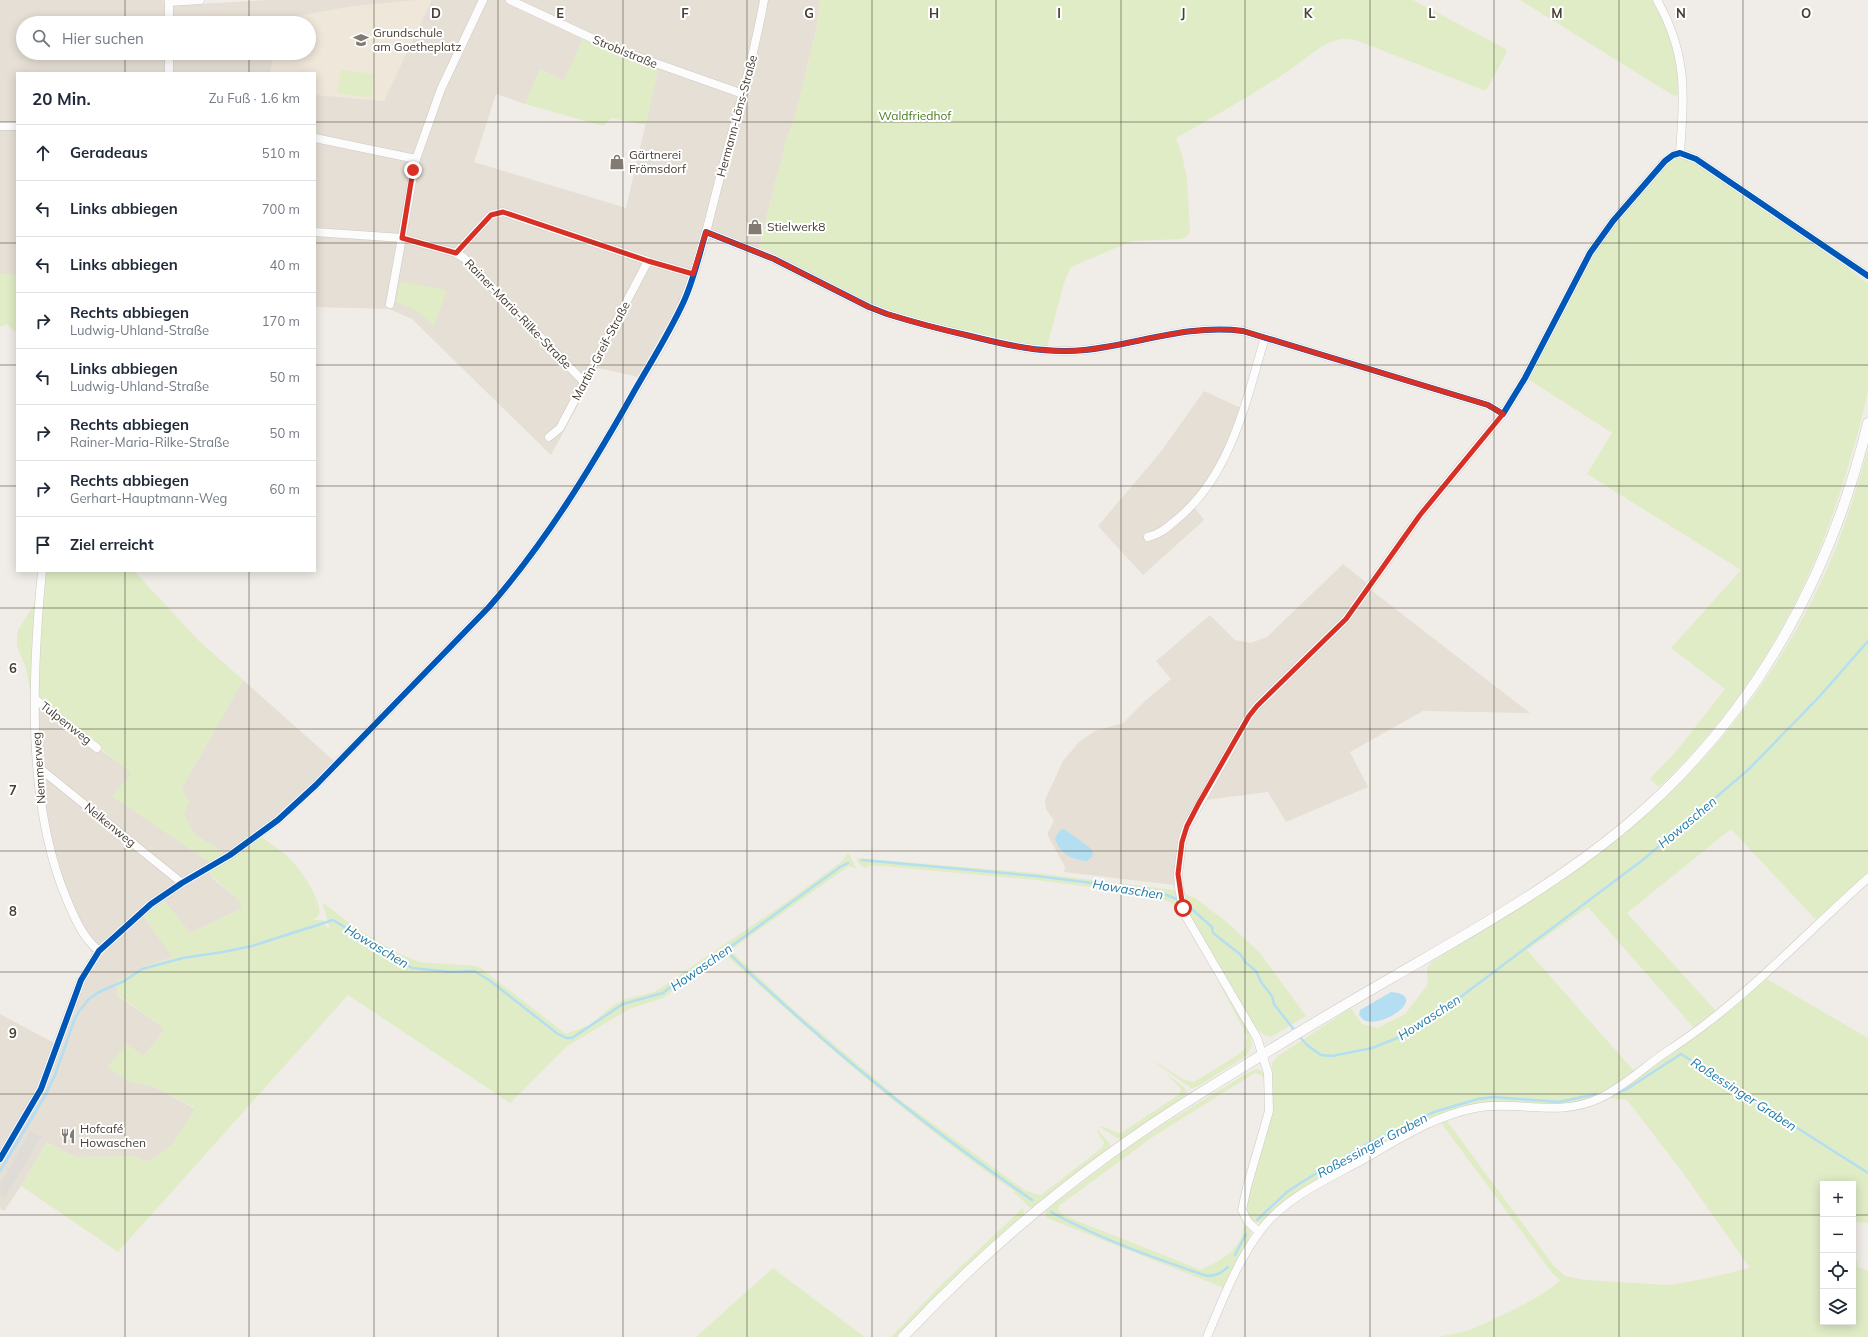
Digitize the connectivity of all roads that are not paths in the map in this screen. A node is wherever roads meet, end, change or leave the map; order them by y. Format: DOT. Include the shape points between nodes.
graph roads {
  1 [pos="200,0"];
  2 [pos="483,0"];
  3 [pos="510,0"];
  4 [pos="764,0"];
  5 [pos="1657,0"];
  6 [pos="169,1"];
  7 [pos="169,16"];
  8 [pos="169,60"];
  9 [pos="169,72"];
  10 [pos="743,94"];
  11 [pos="0,126"];
  12 [pos="16,126"];
  13 [pos="316,138"];
  14 [pos="1680,154"];
  15 [pos="416,159"];
  16 [pos="316,232"];
  17 [pos="706,232"];
  18 [pos="402,238"];
  19 [pos="456,253"];
  20 [pos="648,261"];
  21 [pos="693,274"];
  22 [pos="1868,276"];
  23 [pos="390,304"];
  24 [pos="1265,337"];
  25 [pos="585,383"];
  26 [pos="1503,414"];
  27 [pos="1868,423"];
  28 [pos="549,437"];
  29 [pos="1148,537"];
  30 [pos="42,572"];
  31 [pos="35,699"];
  32 [pos="97,748"];
  33 [pos="38,767"];
  34 [pos="1868,878"];
  35 [pos="182,883"];
  36 [pos="99,951"];
  37 [pos="1263,1055"];
  38 [pos="0,1159"];
  39 [pos="1259,1232"];
  40 [pos="903,1337"];
  41 [pos="1207,1337"];
  1 -- 6 [label="street"];
  2 -- 15 [label="street" via="441,89"];
  3 -- 10 [label="street, Stroblstraße" via="613,48"];
  4 -- 10 [label="street, Hermann-Löns-Straße"];
  5 -- 14 [label="street" via="1678,45 1682,70 1684,100"];
  6 -- 7 [label="street"];
  8 -- 9 [label="street"];
  10 -- 17 [label="street, Hermann-Löns-Straße"];
  11 -- 12 [label="street"];
  13 -- 15 [label="street"];
  14 -- 22 [label="street" via="1696,159"];
  14 -- 26 [label="street" via="1673,155 1665,161 1613,221 1590,253 1525,378"];
  15 -- 18 [label="street"];
  16 -- 18 [label="street, Rainer-Maria-Rilke-Straße"];
  17 -- 21 [label="street, Hermann-Löns-Straße"];
  17 -- 24 [label="street" via="774,259 887,314 1025,349 1085,350 1180,332 1210,329 1243,331"];
  18 -- 19 [label="street, Rainer-Maria-Rilke-Straße"];
  18 -- 23 [label="street"];
  19 -- 20 [label="street" via="491,215 503,212"];
  19 -- 25 [label="street, Rainer-Maria-Rilke-Straße" via="464,258"];
  20 -- 21 [label="street"];
  20 -- 25 [label="street, Martin-Greif-Straße"];
  21 -- 35 [label="street, Hermann-Löns-Straße" via="672,324 584,478 512,580 489,607 316,785 278,820 230,855"];
  24 -- 26 [label="street" via="1488,405"];
  24 -- 29 [label="street" via="1236,432 1219,467 1182,515 1158,534"];
  25 -- 28 [label="street, Martin-Greif-Straße" via="560,428"];
  26 -- 37 [label="street" via="1420,515 1346,619 1249,716 1187,826 1179,857 1178,874 1183,908 1192,930 1257,1038"];
  27 -- 37 [label="street" via="1846,499 1806,598 1768,663 1746,694 1680,775 1588,856 1482,925"];
  30 -- 31 [label="street, Nemmerweg" via="36,634"];
  31 -- 32 [label="street, Tulpenweg"];
  31 -- 33 [label="street, Nemmerweg"];
  33 -- 35 [label="street, Nelkenweg"];
  33 -- 36 [label="street, Nemmerweg" via="43,817 54,865 84,935"];
  34 -- 39 [label="street" via="1708,1023 1602,1097 1582,1106 1558,1109 1475,1108 1446,1117 1414,1130 1301,1194 1277,1213"];
  35 -- 36 [label="street, Hermann-Löns-Straße" via="151,904"];
  36 -- 38 [label="street, Hermann-Löns-Straße" via="81,980 41,1089"];
  37 -- 39 [label="street" via="1270,1085 1269,1111 1242,1210 1248,1222"];
  37 -- 40 [label="street" via="1150,1126 1068,1186 993,1249"];
  39 -- 41 [label="street" via="1226,1293"];
}
